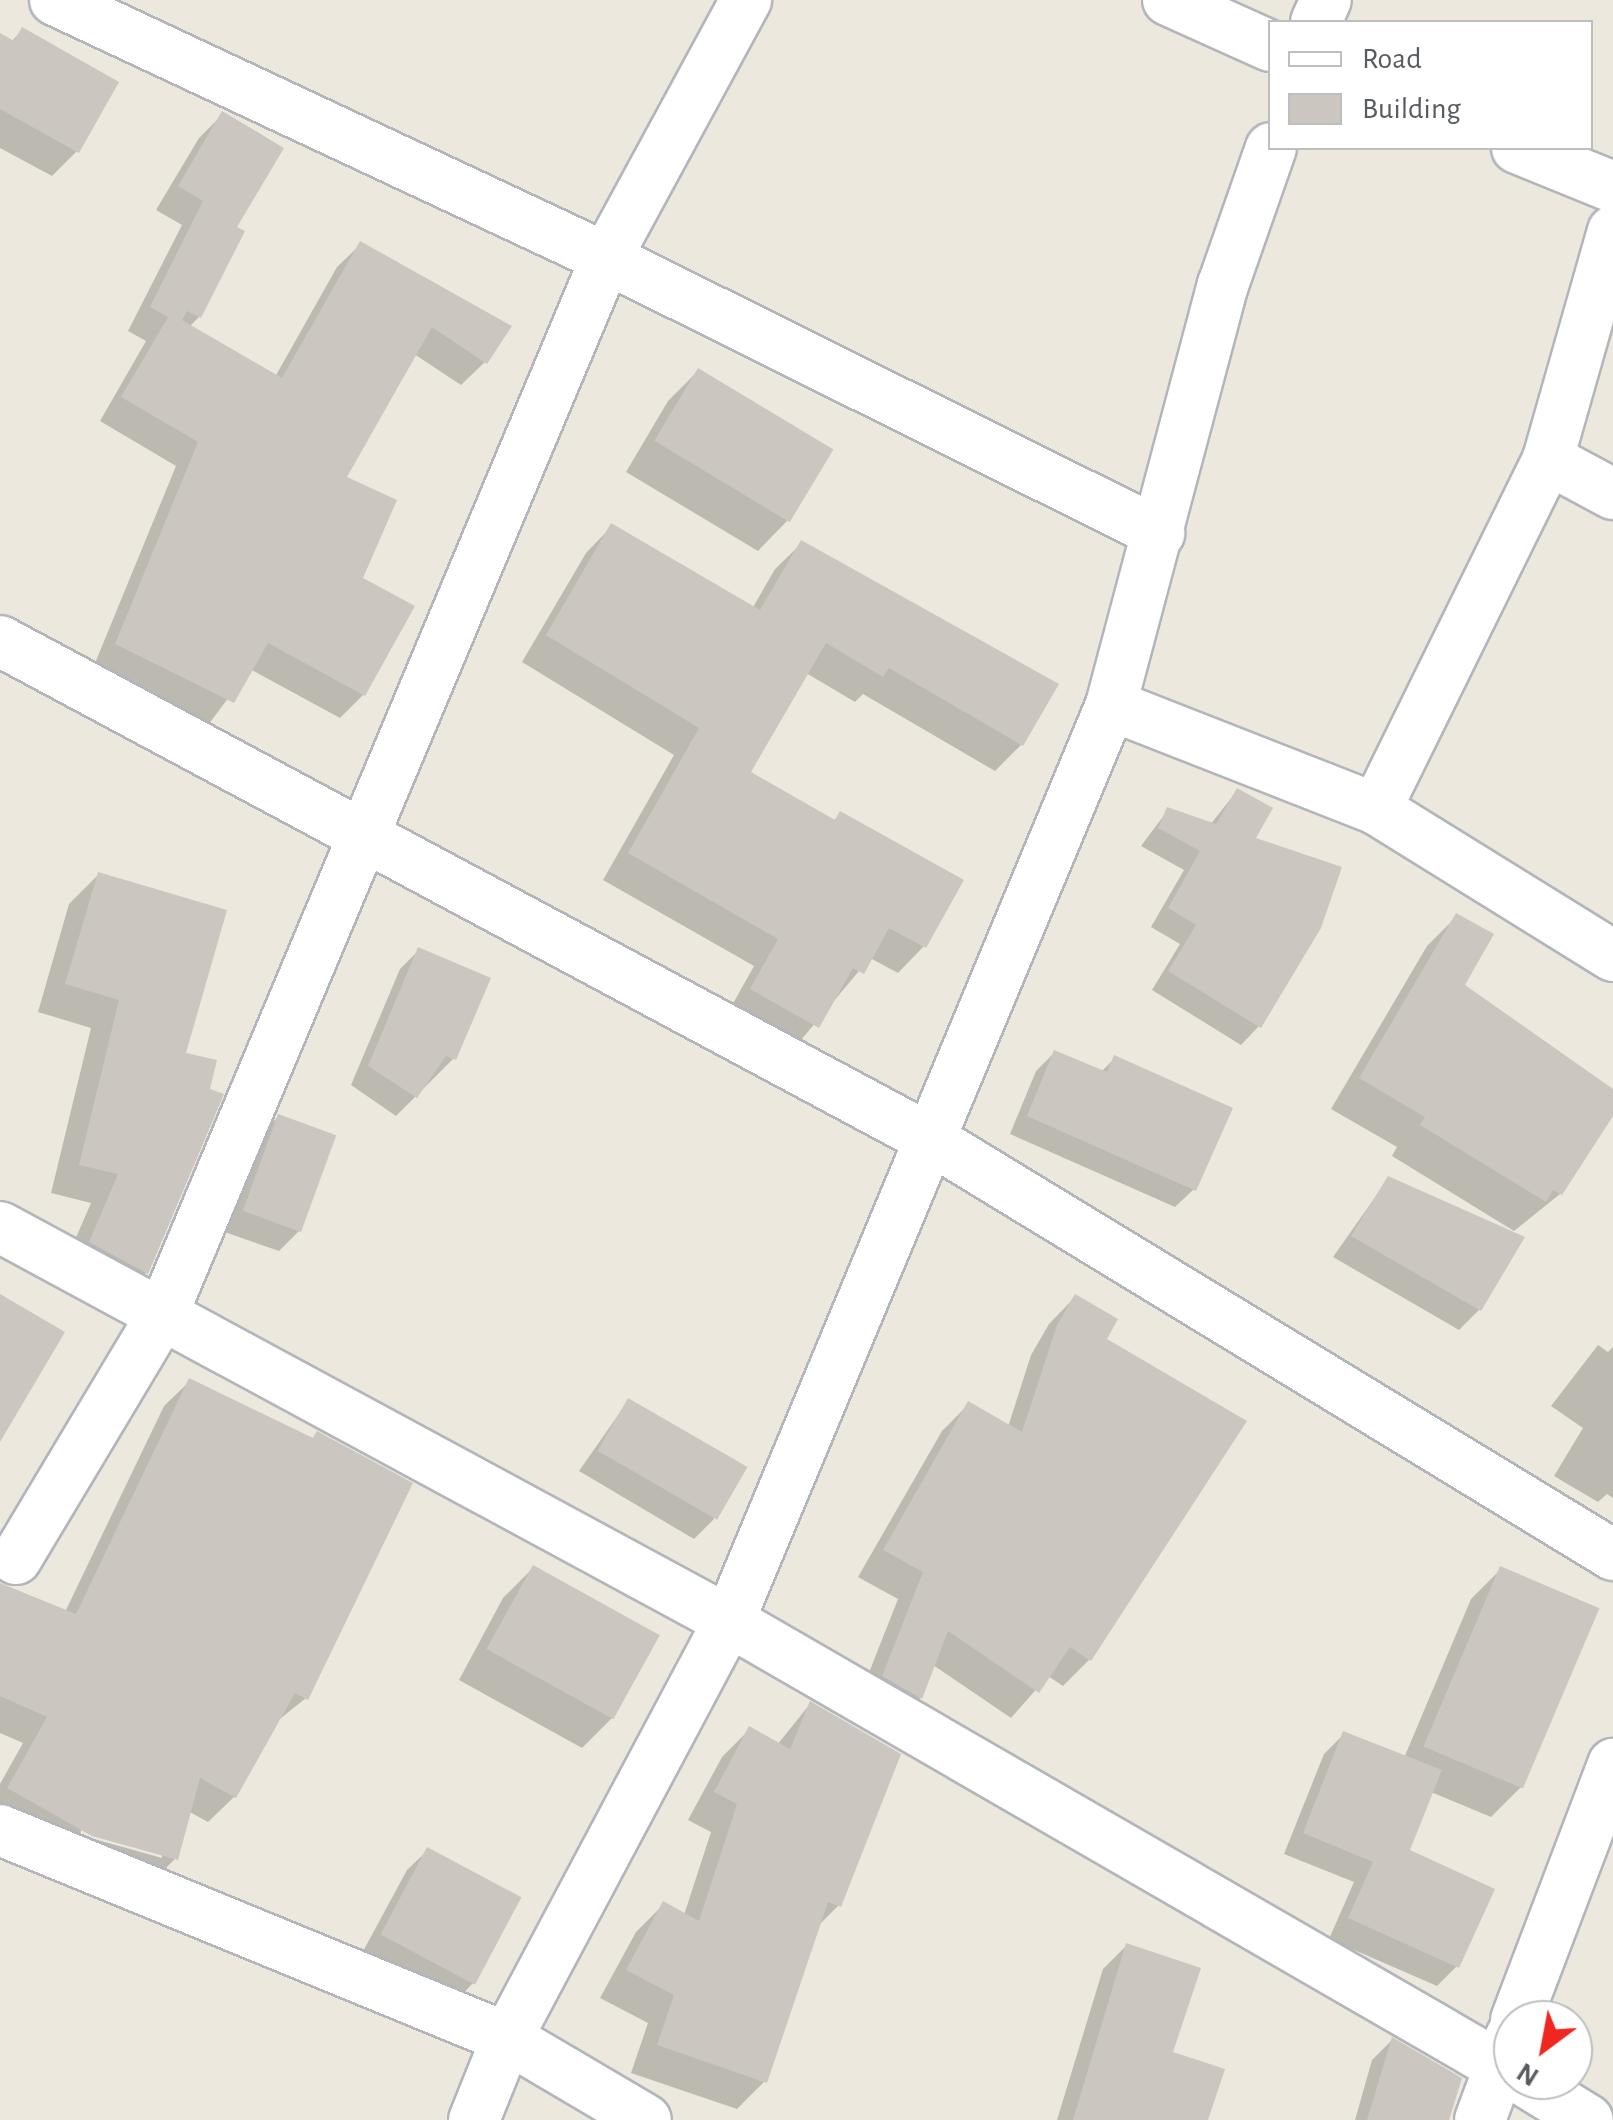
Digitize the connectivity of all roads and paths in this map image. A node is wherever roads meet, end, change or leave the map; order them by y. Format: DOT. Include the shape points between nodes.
graph roads {
  1 [pos="56,0"];
  2 [pos="746,0"];
  3 [pos="1168,0"];
  4 [pos="1268,45"];
  5 [pos="1270,150"];
  6 [pos="1522,150"];
  7 [pos="1613,187"];
  8 [pos="1613,231"];
  9 [pos="606,258"];
  10 [pos="1548,458"];
  11 [pos="1613,494"];
  12 [pos="1159,533"];
  13 [pos="0,641"];
  14 [pos="1110,705"];
  15 [pos="1376,809"];
  16 [pos="363,830"];
  17 [pos="1613,956"];
  18 [pos="930,1139"];
  19 [pos="0,1228"];
  20 [pos="164,1313"];
  21 [pos="1613,1556"];
  22 [pos="16,1559"];
  23 [pos="729,1620"];
  24 [pos="1613,1764"];
  25 [pos="0,1830"];
  26 [pos="1532,2000"];
  27 [pos="506,2038"];
  28 [pos="1493,2043"];
  29 [pos="1493,2094"];
  30 [pos="1565,2100"];
  31 [pos="474,2120"];
  32 [pos="646,2120"];
  33 [pos="1480,2120"];
  34 [pos="1588,2120"];
  1 -- 9 [label="street"];
  2 -- 9 [label="street"];
  3 -- 4 [label="street"];
  5 -- 12 [label="street" via="1223,285"];
  6 -- 7 [label="street"];
  8 -- 10 [label="street"];
  9 -- 12 [label="street"];
  9 -- 16 [label="street"];
  10 -- 11 [label="street"];
  10 -- 15 [label="street"];
  12 -- 14 [label="street"];
  13 -- 16 [label="street"];
  14 -- 15 [label="street"];
  14 -- 18 [label="street"];
  15 -- 17 [label="street"];
  16 -- 18 [label="street"];
  16 -- 20 [label="street"];
  18 -- 21 [label="street"];
  18 -- 23 [label="street"];
  19 -- 20 [label="street"];
  20 -- 22 [label="street"];
  20 -- 23 [label="street"];
  23 -- 27 [label="street"];
  23 -- 28 [label="street"];
  24 -- 26 [label="street"];
  25 -- 27 [label="street"];
  27 -- 31 [label="street"];
  27 -- 32 [label="street"];
  29 -- 33 [label="street"];
  30 -- 34 [label="street"];
}
